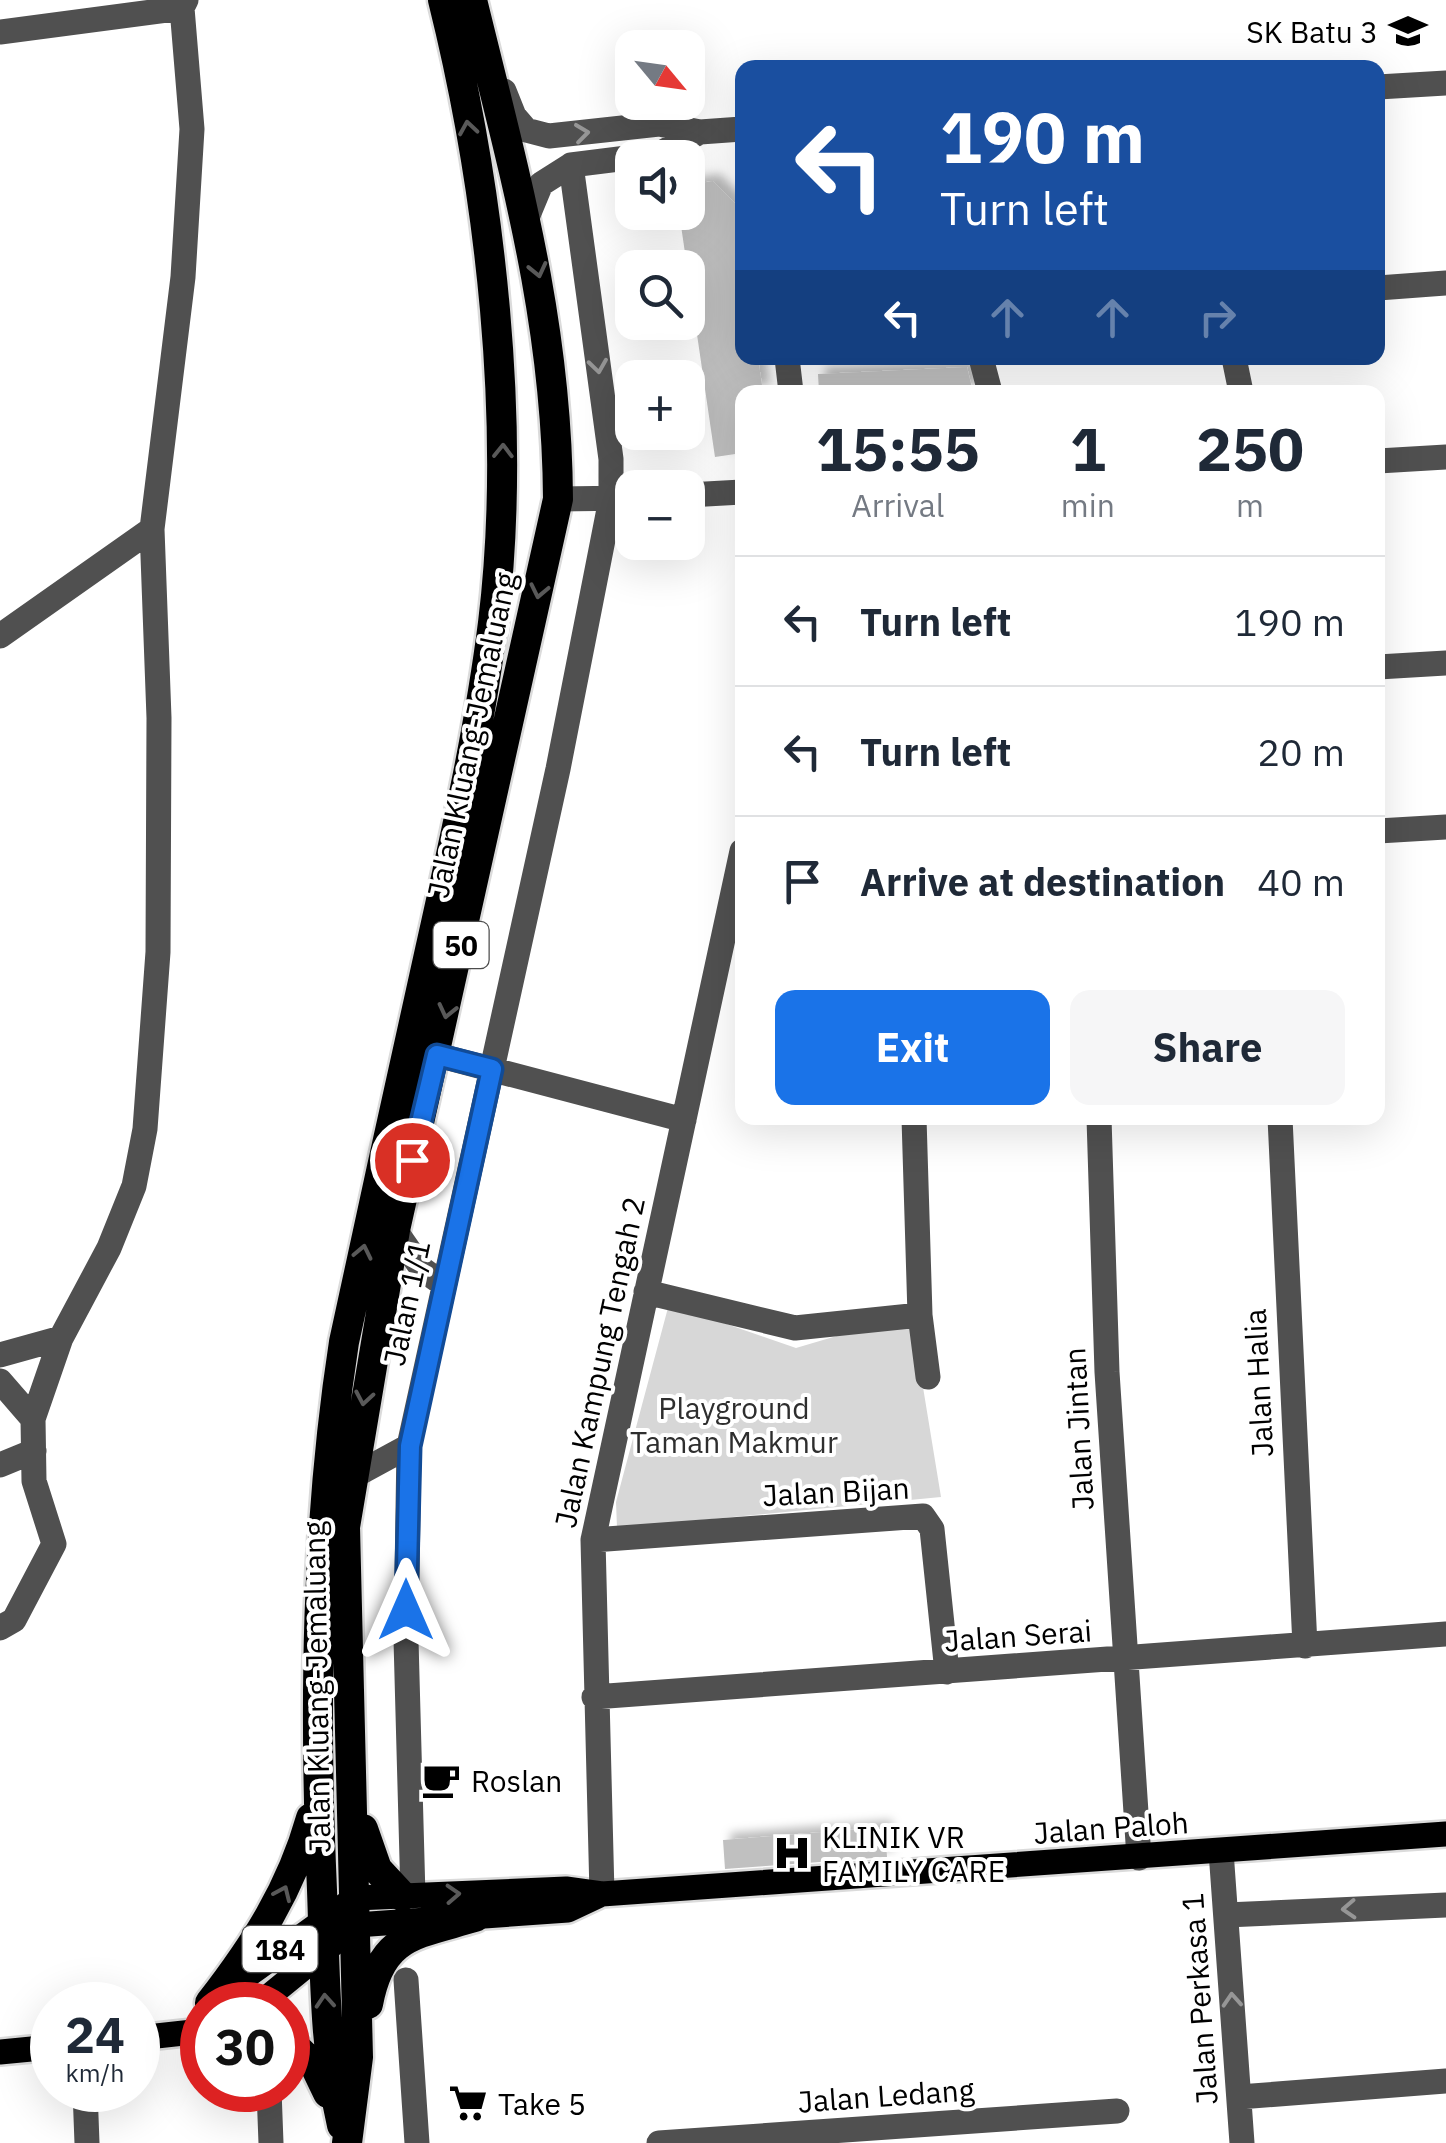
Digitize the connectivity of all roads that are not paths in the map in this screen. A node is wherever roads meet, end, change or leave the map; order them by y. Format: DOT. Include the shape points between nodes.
graph roads {
  1 [pos="444,0"];
  2 [pos="472,0"];
  3 [pos="184,4"];
  4 [pos="480,30"];
  5 [pos="0,32"];
  6 [pos="1446,84"];
  7 [pos="1385,87"];
  8 [pos="735,130"];
  9 [pos="700,132"];
  10 [pos="570,165"];
  11 [pos="526,220"];
  12 [pos="1446,283"];
  13 [pos="1385,287"];
  14 [pos="1446,457"];
  15 [pos="1385,461"];
  16 [pos="615,471"];
  17 [pos="735,492"];
  18 [pos="705,494"];
  19 [pos="615,498"];
  20 [pos="558,499"];
  21 [pos="152,529"];
  22 [pos="615,529"];
  23 [pos="0,636"];
  24 [pos="1446,663"];
  25 [pos="1385,667"];
  26 [pos="1446,827"];
  27 [pos="1385,831"];
  28 [pos="735,887"];
  29 [pos="437,1055"];
  30 [pos="492,1069"];
  31 [pos="684,1120"];
  32 [pos="914,1125"];
  33 [pos="1099,1125"];
  34 [pos="1280,1125"];
  35 [pos="396,1230"];
  36 [pos="443,1284"];
  37 [pos="646,1292"];
  38 [pos="920,1315"];
  39 [pos="61,1338"];
  40 [pos="0,1356"];
  41 [pos="928,1377"];
  42 [pos="0,1381"];
  43 [pos="33,1420"];
  44 [pos="410,1446"];
  45 [pos="34,1451"];
  46 [pos="0,1465"];
  47 [pos="352,1477"];
  48 [pos="593,1540"];
  49 [pos="0,1628"];
  50 [pos="1446,1634"];
  51 [pos="1306,1646"];
  52 [pos="1124,1660"];
  53 [pos="947,1672"];
  54 [pos="594,1697"];
  55 [pos="352,1787"];
  56 [pos="320,1788"];
  57 [pos="1446,1834"];
  58 [pos="1221,1851"];
  59 [pos="1139,1858"];
  60 [pos="602,1894"];
  61 [pos="407,1896"];
  62 [pos="1446,1905"];
  63 [pos="356,1912"];
  64 [pos="1226,1915"];
  65 [pos="475,1916"];
  66 [pos="323,1919"];
  67 [pos="321,1952"];
  68 [pos="406,1980"];
  69 [pos="228,1982"];
  70 [pos="244,1982"];
  71 [pos="285,1982"];
  72 [pos="30,2049"];
  73 [pos="0,2052"];
  74 [pos="358,2057"];
  75 [pos="310,2061"];
  76 [pos="1446,2081"];
  77 [pos="1239,2097"];
  78 [pos="1118,2111"];
  79 [pos="86,2112"];
  80 [pos="270,2112"];
  81 [pos="1016,2131"];
  82 [pos="344,2135"];
  83 [pos="87,2143"];
  84 [pos="271,2143"];
  85 [pos="416,2143"];
  86 [pos="660,2143"];
  87 [pos="1242,2143"];
  56 -- 1 [label="highway, Jalan Kluang-Jemaluang / 50, one-way" via="320,1556 332,1418 472,758 494,602 501,372"];
  2 -- 4 [label="highway, Jalan Kluang-Jemaluang / 50"];
  3 -- 5 [label="street"];
  3 -- 21 [label="street" via="192,129 183,277"];
  4 -- 9 [label="street, one-way" via="514,116 526,130 550,136 659,124"];
  4 -- 11 [label="highway, Jalan Kluang-Jemaluang / 50"];
  6 -- 7 [label="street"];
  8 -- 9 [label="street"];
  9 -- 10 [label="street" via="659,154"];
  10 -- 11 [label="street" via="541,184"];
  10 -- 16 [label="street, Jalan 1/1, one-way"];
  11 -- 20 [label="highway, Jalan Kluang-Jemaluang / 50, one-way" via="542,288 557,413"];
  12 -- 13 [label="street"];
  14 -- 15 [label="street"];
  17 -- 18 [label="street"];
  19 -- 20 [label="street"];
  20 -- 29 [label="highway, Jalan Kluang-Jemaluang / 50, one-way"];
  21 -- 23 [label="street"];
  21 -- 39 [label="street" via="158,952 145,1129 134,1186"];
  22 -- 30 [label="street, Jalan 1/1"];
  24 -- 25 [label="street"];
  26 -- 27 [label="street"];
  28 -- 31 [label="street, Jalan Kampung Tengah 2"];
  29 -- 30 [label="street"];
  29 -- 35 [label="highway, Jalan Kluang-Jemaluang / 50"];
  30 -- 31 [label="street"];
  30 -- 36 [label="street, Jalan 1/1"];
  31 -- 37 [label="street, Jalan Kampung Tengah 2"];
  32 -- 38 [label="street"];
  33 -- 52 [label="street, Jalan Jintan"];
  34 -- 51 [label="street, Jalan Halia"];
  35 -- 36 [label="street" via="422,1269"];
  35 -- 47 [label="highway, Jalan Kluang-Jemaluang / 50, one-way"];
  36 -- 44 [label="street, Jalan 1/1"];
  37 -- 38 [label="street" via="795,1328"];
  37 -- 48 [label="street, Jalan Kampung Tengah 2"];
  38 -- 41 [label="street"];
  39 -- 40 [label="street"];
  39 -- 43 [label="street"];
  42 -- 43 [label="street"];
  43 -- 45 [label="street"];
  44 -- 47 [label="street"];
  44 -- 61 [label="street, Jalan 1/1"];
  45 -- 46 [label="street"];
  45 -- 49 [label="street" via="38,1506 54,1544 14,1620"];
  47 -- 55 [label="highway, Jalan Kluang-Jemaluang / 50" via="345,1527"];
  48 -- 53 [label="street, Jalan Bijan" via="923,1516 932,1529"];
  48 -- 54 [label="street, Jalan Kampung Tengah 2"];
  50 -- 51 [label="street, Jalan Serai"];
  51 -- 52 [label="street, Jalan Serai"];
  52 -- 53 [label="street, Jalan Serai"];
  52 -- 59 [label="street, Jalan Jintan"];
  53 -- 54 [label="street, Jalan Serai"];
  54 -- 60 [label="street, Jalan Kampung Tengah 2"];
  55 -- 61 [label="highway" via="377,1869"];
  55 -- 63 [label="highway, Jalan Kluang-Jemaluang / 50"];
  56 -- 66 [label="highway, Jalan Kluang-Jemaluang / 50"];
  69 -- 56 [label="highway, one-way" via="276,1908"];
  57 -- 58 [label="main road, Jalan Paloh"];
  58 -- 59 [label="main road, Jalan Paloh"];
  58 -- 64 [label="street, Jalan Perkasa 1"];
  59 -- 60 [label="main road, Jalan Paloh"];
  61 -- 60 [label="main road, Jalan Paloh, one-way" via="566,1889"];
  60 -- 65 [label="main road, Jalan Paloh" via="568,1910"];
  61 -- 63 [label="main road, Jalan Paloh"];
  62 -- 64 [label="street, one-way"];
  63 -- 65 [label="main road, Jalan Paloh"];
  63 -- 66 [label="main road, 184"];
  63 -- 67 [label="main road, 184"];
  63 -- 74 [label="highway, Jalan Kluang-Jemaluang / 50"];
  77 -- 64 [label="street, Jalan Perkasa 1, one-way"];
  65 -- 74 [label="highway" via="418,1934 378,1964"];
  66 -- 67 [label="highway, Jalan Kluang-Jemaluang / 50"];
  66 -- 70 [label="main road, 184"];
  67 -- 71 [label="main road, 184"];
  82 -- 67 [label="highway, Jalan Kluang-Jemaluang / 50, one-way" via="330,2077"];
  68 -- 85 [label="street"];
  72 -- 73 [label="main road"];
  74 -- 82 [label="highway, Jalan Kluang-Jemaluang / 50"];
  75 -- 82 [label="highway"];
  76 -- 77 [label="street"];
  77 -- 87 [label="street, Jalan Perkasa 1"];
  78 -- 81 [label="street, Jalan Ledang"];
  79 -- 83 [label="street"];
  80 -- 84 [label="street"];
  81 -- 86 [label="street, Jalan Ledang"];
}
